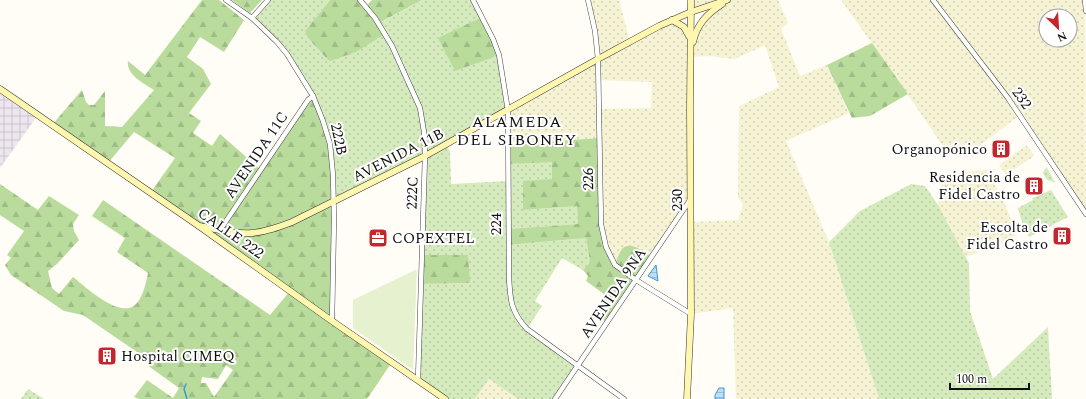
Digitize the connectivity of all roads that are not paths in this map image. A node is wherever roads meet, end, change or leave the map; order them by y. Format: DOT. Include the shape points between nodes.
graph roads {
  1 [pos="226,0"];
  2 [pos="268,0"];
  3 [pos="360,0"];
  4 [pos="473,0"];
  5 [pos="588,0"];
  6 [pos="691,0"];
  7 [pos="728,0"];
  8 [pos="933,0"];
  9 [pos="1085,0"];
  10 [pos="1086,11"];
  11 [pos="691,12"];
  12 [pos="252,18"];
  13 [pos="672,20"];
  14 [pos="691,43"];
  15 [pos="690,57"];
  16 [pos="598,59"];
  17 [pos="0,89"];
  18 [pos="313,96"];
  19 [pos="508,111"];
  20 [pos="425,156"];
  21 [pos="690,200"];
  22 [pos="333,202"];
  23 [pos="1086,214"];
  24 [pos="199,226"];
  25 [pos="220,230"];
  26 [pos="636,280"];
  27 [pos="691,314"];
  28 [pos="332,321"];
  29 [pos="578,366"];
  30 [pos="418,380"];
  31 [pos="445,399"];
  32 [pos="555,399"];
  33 [pos="624,399"];
  34 [pos="687,399"];
  1 -- 12 [label="street, 222B"];
  2 -- 12 [label="street"];
  3 -- 20 [label="street, 222C" via="375,18 392,46 420,108"];
  4 -- 19 [label="street, 224" via="499,55"];
  5 -- 16 [label="street, 226"];
  6 -- 11 [label="street, 230"];
  7 -- 11 [label="street, AVENIDA 11B"];
  7 -- 15 [label="street" via="709,13 699,24"];
  8 -- 23 [label="street, 232" via="1008,98"];
  9 -- 10 [label="street"];
  11 -- 13 [label="street, AVENIDA 11B"];
  11 -- 14 [label="street, 230"];
  12 -- 18 [label="street, 222B" via="288,54"];
  13 -- 14 [label="street" via="684,27"];
  13 -- 16 [label="street, AVENIDA 11B"];
  14 -- 15 [label="street, 230"];
  15 -- 21 [label="street, 230"];
  16 -- 19 [label="street, AVENIDA 11B"];
  16 -- 26 [label="street, 226" via="601,224 606,247 615,265"];
  17 -- 24 [label="street, CALLE 222"];
  18 -- 22 [label="street, 222B" via="330,144"];
  18 -- 25 [label="street, AVENIDA 11C"];
  19 -- 20 [label="street, AVENIDA 11B"];
  19 -- 29 [label="street, 224" via="510,302 527,329"];
  20 -- 22 [label="street, AVENIDA 11B"];
  20 -- 30 [label="street, 222C"];
  21 -- 26 [label="street, AVENIDA 9NA"];
  21 -- 27 [label="street, 230"];
  22 -- 25 [label="street, AVENIDA 11B" via="272,229 252,233"];
  22 -- 28 [label="street, 222B"];
  24 -- 25 [label="street, AVENIDA 11B"];
  24 -- 28 [label="street, CALLE 222"];
  26 -- 27 [label="street, 226"];
  26 -- 29 [label="street, AVENIDA 9NA"];
  27 -- 34 [label="street, 230"];
  28 -- 30 [label="street, CALLE 222"];
  29 -- 32 [label="street, AVENIDA 9NA"];
  29 -- 33 [label="street, 224"];
  30 -- 31 [label="street, CALLE 222"];
}
